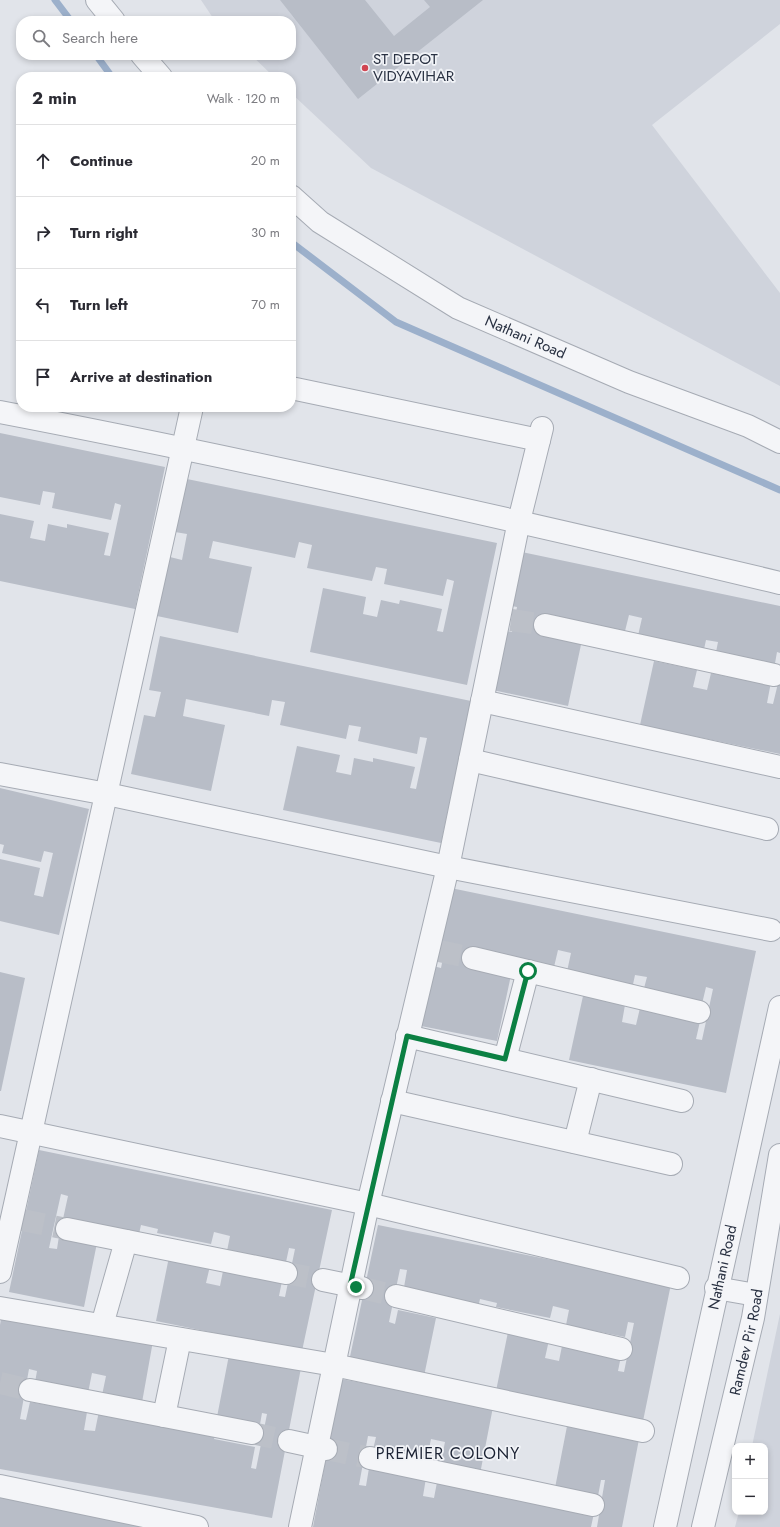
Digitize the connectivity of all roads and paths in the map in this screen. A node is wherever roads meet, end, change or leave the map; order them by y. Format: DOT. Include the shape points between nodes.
graph roads {
  1 [pos="97,0"];
  2 [pos="110,16"];
  3 [pos="146,60"];
  4 [pos="157,72"];
  5 [pos="296,200"];
  6 [pos="296,389"];
  7 [pos="0,412"];
  8 [pos="191,412"];
  9 [pos="780,442"];
  10 [pos="183,447"];
  11 [pos="519,521"];
  12 [pos="780,583"];
  13 [pos="545,625"];
  14 [pos="774,675"];
  15 [pos="482,701"];
  16 [pos="470,760"];
  17 [pos="780,767"];
  18 [pos="0,774"];
  19 [pos="106,794"];
  20 [pos="767,828"];
  21 [pos="448,867"];
  22 [pos="772,930"];
  23 [pos="473,958"];
  24 [pos="528,971"];
  25 [pos="780,1007"];
  26 [pos="699,1012"];
  27 [pos="407,1036"];
  28 [pos="505,1059"];
  29 [pos="591,1079"];
  30 [pos="392,1101"];
  31 [pos="682,1101"];
  32 [pos="0,1126"];
  33 [pos="31,1133"];
  34 [pos="575,1142"];
  35 [pos="780,1155"];
  36 [pos="670,1164"];
  37 [pos="368,1204"];
  38 [pos="11,1218"];
  39 [pos="67,1229"];
  40 [pos="126,1241"];
  41 [pos="0,1272"];
  42 [pos="286,1273"];
  43 [pos="678,1278"];
  44 [pos="323,1280"];
  45 [pos="356,1287"];
  46 [pos="716,1288"];
  47 [pos="756,1295"];
  48 [pos="396,1296"];
  49 [pos="0,1308"];
  50 [pos="102,1325"];
  51 [pos="180,1339"];
  52 [pos="621,1349"];
  53 [pos="334,1365"];
  54 [pos="30,1390"];
  55 [pos="164,1416"];
  56 [pos="643,1431"];
  57 [pos="252,1433"];
  58 [pos="289,1441"];
  59 [pos="321,1448"];
  60 [pos="370,1458"];
  61 [pos="0,1486"];
  62 [pos="593,1505"];
  63 [pos="197,1527"];
  64 [pos="300,1527"];
  65 [pos="665,1527"];
  66 [pos="703,1527"];
  1 -- 2 [label="street"];
  3 -- 4 [label="street"];
  5 -- 9 [label="street, Nathani Road" via="320,222 458,308 629,382 748,426"];
  6 -- 11 [label="street" via="541,434"];
  7 -- 10 [label="street"];
  8 -- 10 [label="street"];
  10 -- 11 [label="street"];
  10 -- 19 [label="street"];
  11 -- 12 [label="street"];
  11 -- 15 [label="street" via="505,619"];
  13 -- 14 [label="street"];
  15 -- 16 [label="street"];
  15 -- 17 [label="street"];
  16 -- 20 [label="street"];
  16 -- 21 [label="street"];
  18 -- 19 [label="street"];
  19 -- 21 [label="street"];
  19 -- 33 [label="street"];
  21 -- 22 [label="street"];
  21 -- 27 [label="street" via="434,950"];
  23 -- 24 [label="street"];
  24 -- 26 [label="street"];
  24 -- 28 [label="street"];
  25 -- 46 [label="street, Nathani Road"];
  27 -- 28 [label="street"];
  27 -- 30 [label="street"];
  28 -- 29 [label="street"];
  29 -- 31 [label="street"];
  29 -- 34 [label="street"];
  30 -- 34 [label="street"];
  30 -- 37 [label="street"];
  32 -- 33 [label="street"];
  33 -- 37 [label="street"];
  33 -- 38 [label="street"];
  34 -- 36 [label="street"];
  35 -- 47 [label="street, Ramdev Pir Road"];
  37 -- 43 [label="street"];
  37 -- 45 [label="street"];
  38 -- 41 [label="street"];
  39 -- 40 [label="street"];
  40 -- 42 [label="street"];
  40 -- 50 [label="street"];
  44 -- 45 [label="street"];
  45 -- 53 [label="street"];
  46 -- 47 [label="street"];
  46 -- 65 [label="street, Nathani Road"];
  47 -- 66 [label="street, Ramdev Pir Road" via="753,1318"];
  48 -- 52 [label="street"];
  49 -- 50 [label="street"];
  50 -- 51 [label="street"];
  51 -- 53 [label="street"];
  51 -- 55 [label="street"];
  53 -- 56 [label="street"];
  53 -- 59 [label="street"];
  54 -- 55 [label="street"];
  55 -- 57 [label="street"];
  58 -- 59 [label="street"];
  59 -- 64 [label="street"];
  60 -- 62 [label="street"];
  61 -- 63 [label="street"];
}
